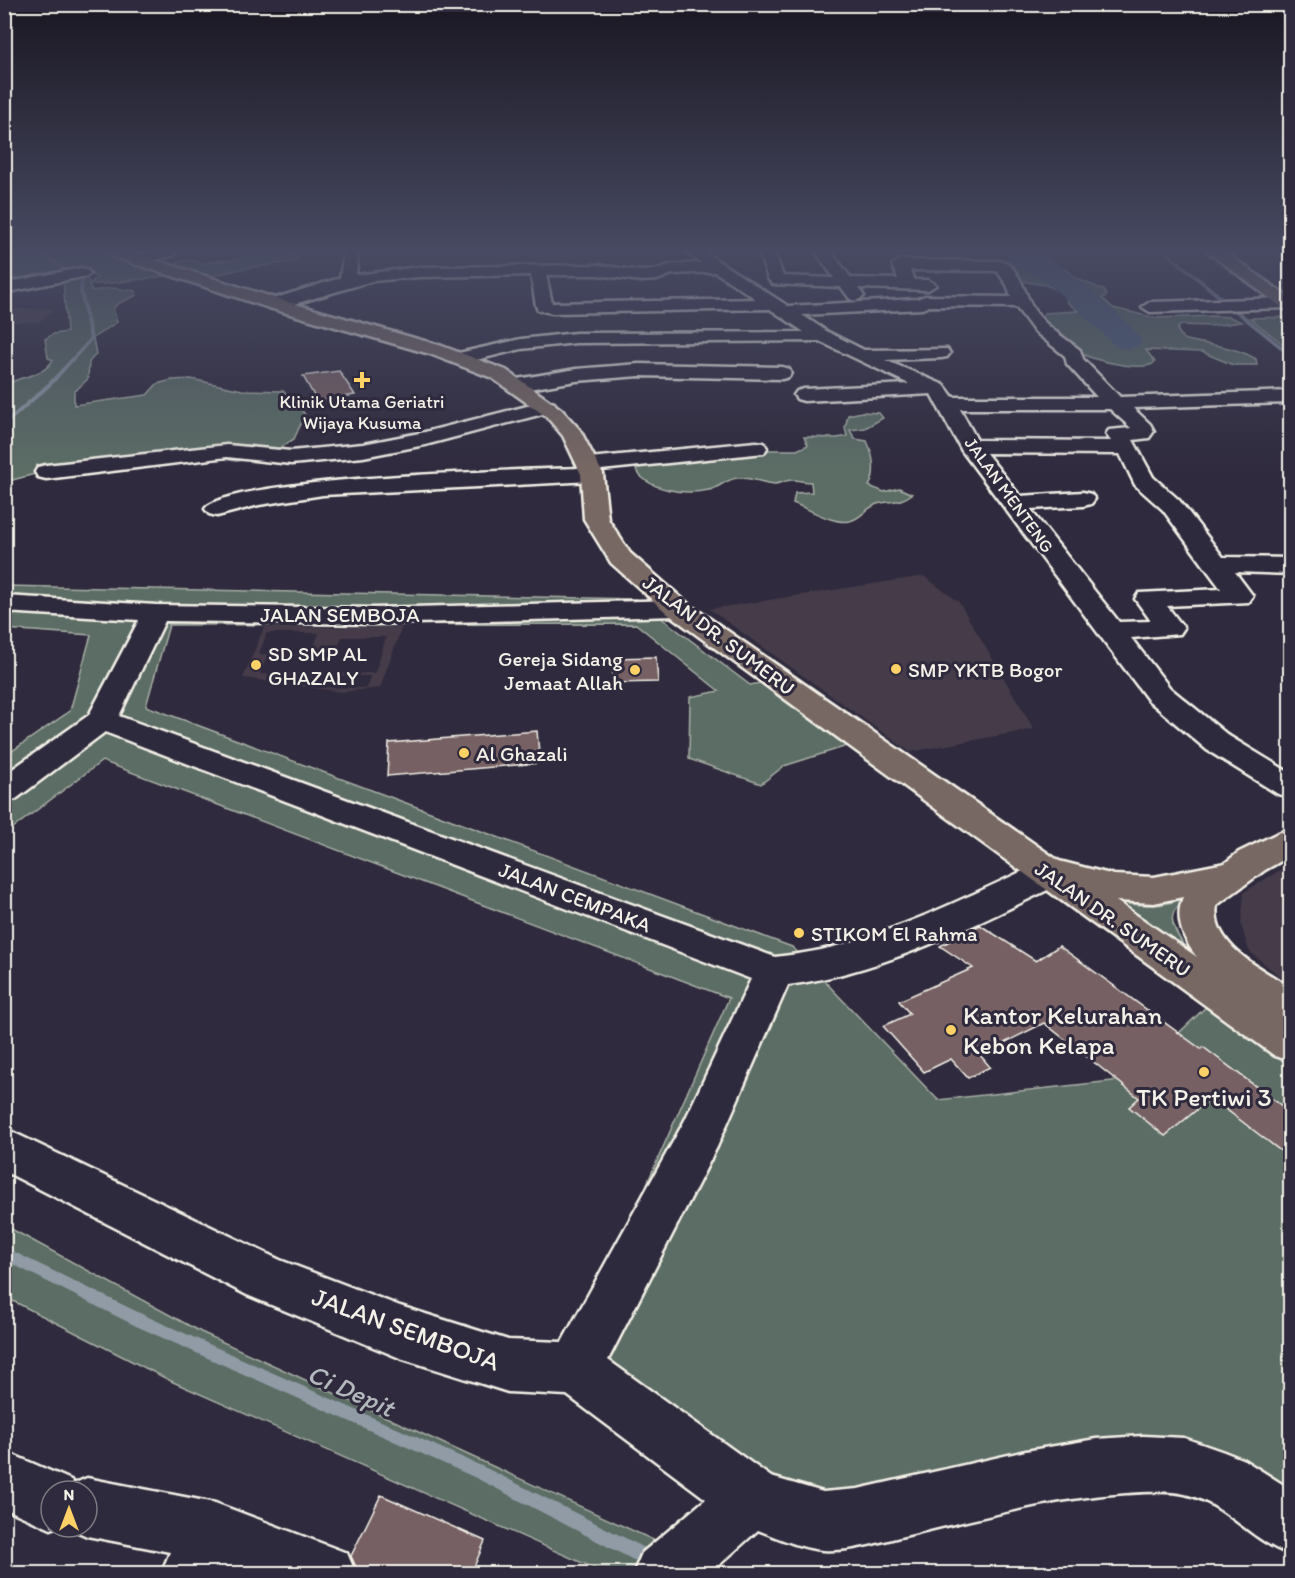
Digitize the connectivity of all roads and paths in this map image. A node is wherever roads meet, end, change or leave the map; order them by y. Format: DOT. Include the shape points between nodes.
graph roads {
  1 [pos="349,326"];
  2 [pos="598,326"];
  3 [pos="806,326"];
  4 [pos="1039,326"];
  5 [pos="822,336"];
  6 [pos="600,338"];
  7 [pos="941,353"];
  8 [pos="861,355"];
  9 [pos="460,358"];
  10 [pos="782,373"];
  11 [pos="517,385"];
  12 [pos="804,395"];
  13 [pos="942,396"];
  14 [pos="1290,397"];
  15 [pos="1117,403"];
  16 [pos="547,407"];
  17 [pos="970,446"];
  18 [pos="756,448"];
  19 [pos="1128,448"];
  20 [pos="590,469"];
  21 [pos="46,472"];
  22 [pos="1083,500"];
  23 [pos="1012,503"];
  24 [pos="217,509"];
  25 [pos="1216,564"];
  26 [pos="1290,566"];
  27 [pos="4,604"];
  28 [pos="676,608"];
  29 [pos="156,613"];
  30 [pos="1112,632"];
  31 [pos="102,720"];
  32 [pos="1290,787"];
  33 [pos="4,791"];
  34 [pos="1290,841"];
  35 [pos="1043,870"];
  36 [pos="1236,873"];
  37 [pos="774,972"];
  38 [pos="1290,1007"];
  39 [pos="1290,1044"];
  40 [pos="4,1148"];
  41 [pos="576,1369"];
  42 [pos="4,1479"];
  43 [pos="39,1495"];
  44 [pos="99,1512"];
  45 [pos="731,1514"];
  46 [pos="1290,1525"];
  47 [pos="203,1553"];
  48 [pos="326,1574"];
  49 [pos="663,1574"];
  1 -- 9 [label="main road, JALAN DR. SUMERU"];
  2 -- 6 [label="street"];
  3 -- 5 [label="street"];
  4 -- 15 [label="street" via="1074,354 1074,360"];
  5 -- 6 [label="street" via="744,340"];
  5 -- 8 [label="street"];
  6 -- 9 [label="street" via="540,341"];
  7 -- 8 [label="street"];
  8 -- 13 [label="street"];
  9 -- 11 [label="main road, JALAN DR. SUMERU"];
  10 -- 11 [label="street" via="639,370"];
  11 -- 16 [label="main road, JALAN DR. SUMERU"];
  12 -- 13 [label="street"];
  13 -- 15 [label="street"];
  13 -- 17 [label="street, JALAN MENTENG"];
  14 -- 15 [label="street"];
  15 -- 19 [label="street" via="1144,431 1116,434"];
  16 -- 20 [label="main road, JALAN DR. SUMERU" via="573,434"];
  16 -- 21 [label="street" via="443,434 337,454 297,457 227,451"];
  17 -- 19 [label="street"];
  17 -- 23 [label="street, JALAN MENTENG"];
  18 -- 20 [label="street"];
  19 -- 25 [label="street" via="1143,480 1171,505"];
  20 -- 24 [label="street" via="314,489"];
  20 -- 28 [label="main road, JALAN DR. SUMERU" via="596,519 620,558"];
  22 -- 23 [label="street"];
  23 -- 30 [label="street, JALAN MENTENG"];
  25 -- 26 [label="street"];
  25 -- 30 [label="street" via="1239,597 1148,599 1170,628"];
  27 -- 29 [label="street, JALAN SEMBOJA"];
  28 -- 29 [label="street, JALAN SEMBOJA" via="375,616"];
  28 -- 35 [label="main road, JALAN DR. SUMERU"];
  29 -- 31 [label="street"];
  30 -- 32 [label="street, JALAN MENTENG" via="1142,674 1174,707 1218,743"];
  31 -- 33 [label="street"];
  31 -- 37 [label="street, JALAN CEMPAKA"];
  34 -- 36 [label="main road, JALAN DR. SUMERU"];
  35 -- 36 [label="main road" via="1096,884 1144,890"];
  35 -- 37 [label="street" via="952,920 898,941 826,963"];
  35 -- 39 [label="main road, JALAN DR. SUMERU"];
  36 -- 38 [label="main road, JALAN DR. SUMERU" via="1200,899 1197,919 1203,935 1216,955"];
  37 -- 41 [label="street" via="701,1133"];
  40 -- 41 [label="street, JALAN SEMBOJA" via="265,1278 400,1332 508,1366"];
  41 -- 45 [label="street"];
  42 -- 43 [label="street"];
  44 -- 47 [label="street"];
  45 -- 46 [label="street" via="785,1512 823,1521 858,1518 1026,1479 1096,1467 1143,1464 1184,1466 1224,1480"];
  45 -- 49 [label="street"];
  47 -- 48 [label="street"];
}
